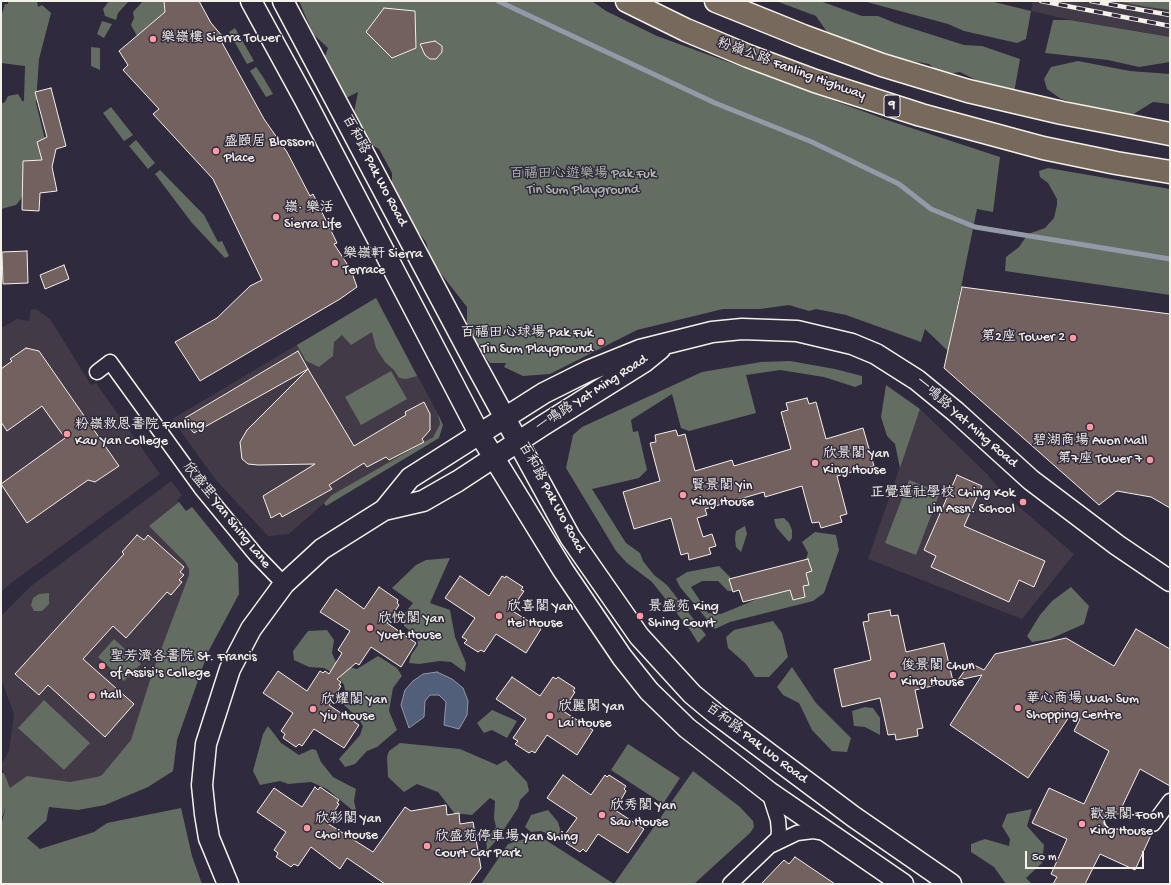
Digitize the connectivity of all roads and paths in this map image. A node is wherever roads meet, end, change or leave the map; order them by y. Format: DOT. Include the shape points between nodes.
graph roads {
  1 [pos="251,1"];
  2 [pos="284,1"];
  3 [pos="627,1"];
  4 [pos="716,1"];
  5 [pos="1170,134"];
  6 [pos="1170,172"];
  7 [pos="665,346"];
  8 [pos="97,372"];
  9 [pos="505,417"];
  10 [pos="480,435"];
  11 [pos="519,441"];
  12 [pos="494,457"];
  13 [pos="384,510"];
  14 [pos="1170,581"];
  15 [pos="284,584"];
  16 [pos="769,792"];
  17 [pos="1170,801"];
  18 [pos="1112,821"];
  19 [pos="828,833"];
  20 [pos="770,846"];
  21 [pos="228,884"];
  22 [pos="730,884"];
  23 [pos="903,884"];
  24 [pos="951,884"];
  1 -- 10 [label="main road, 百和路 Pak Wo Road"];
  2 -- 9 [label="main road, 百和路 Pak Wo Road"];
  3 -- 6 [label="highway, 粉嶺公路 Fanling Highway / 9" via="748,56 815,81 921,115 1043,148"];
  4 -- 5 [label="highway" via="882,65 1062,113"];
  7 -- 9 [label="main road, 一鳴路 Yat Ming Road" via="640,350 595,368 544,393"];
  7 -- 11 [label="main road, 一鳴路 Yat Ming Road"];
  7 -- 14 [label="main road, 一鳴路 Yat Ming Road" via="712,332 742,329 797,331 852,344 876,354 917,380 1031,480 1117,546"];
  8 -- 15 [label="street, 欣盛里 Yan Shing Lane" via="110,362 201,488 256,555"];
  9 -- 10 [label="main road, 一鳴路 Yat Ming Road"];
  9 -- 11 [label="main road, 百和路 Pak Wo Road"];
  10 -- 12 [label="main road, 百和路 Pak Wo Road"];
  10 -- 13 [label="main road, 一鳴路 Yat Ming Road" via="410,478"];
  11 -- 12 [label="main road, 一鳴路 Yat Ming Road"];
  11 -- 24 [label="main road, 百和路 Pak Wo Road" via="574,543 639,636 692,694 780,763"];
  12 -- 13 [label="main road, 一鳴路 Yat Ming Road" via="423,501"];
  12 -- 16 [label="main road, 百和路 Pak Wo Road" via="590,612 626,662 649,690 687,728"];
  13 -- 15 [label="main road" via="322,549"];
  15 -- 21 [label="main road" via="251,629 230,669 206,744 202,785 205,814 209,838"];
  16 -- 19 [label="main road, 百和路 Pak Wo Road"];
  16 -- 20 [label="street" via="775,806 779,832 778,838"];
  17 -- 18 [label="street" via="1153,824"];
  19 -- 20 [label="street" via="797,833"];
  19 -- 23 [label="main road, 百和路 Pak Wo Road"];
  20 -- 22 [label="street"];
}
